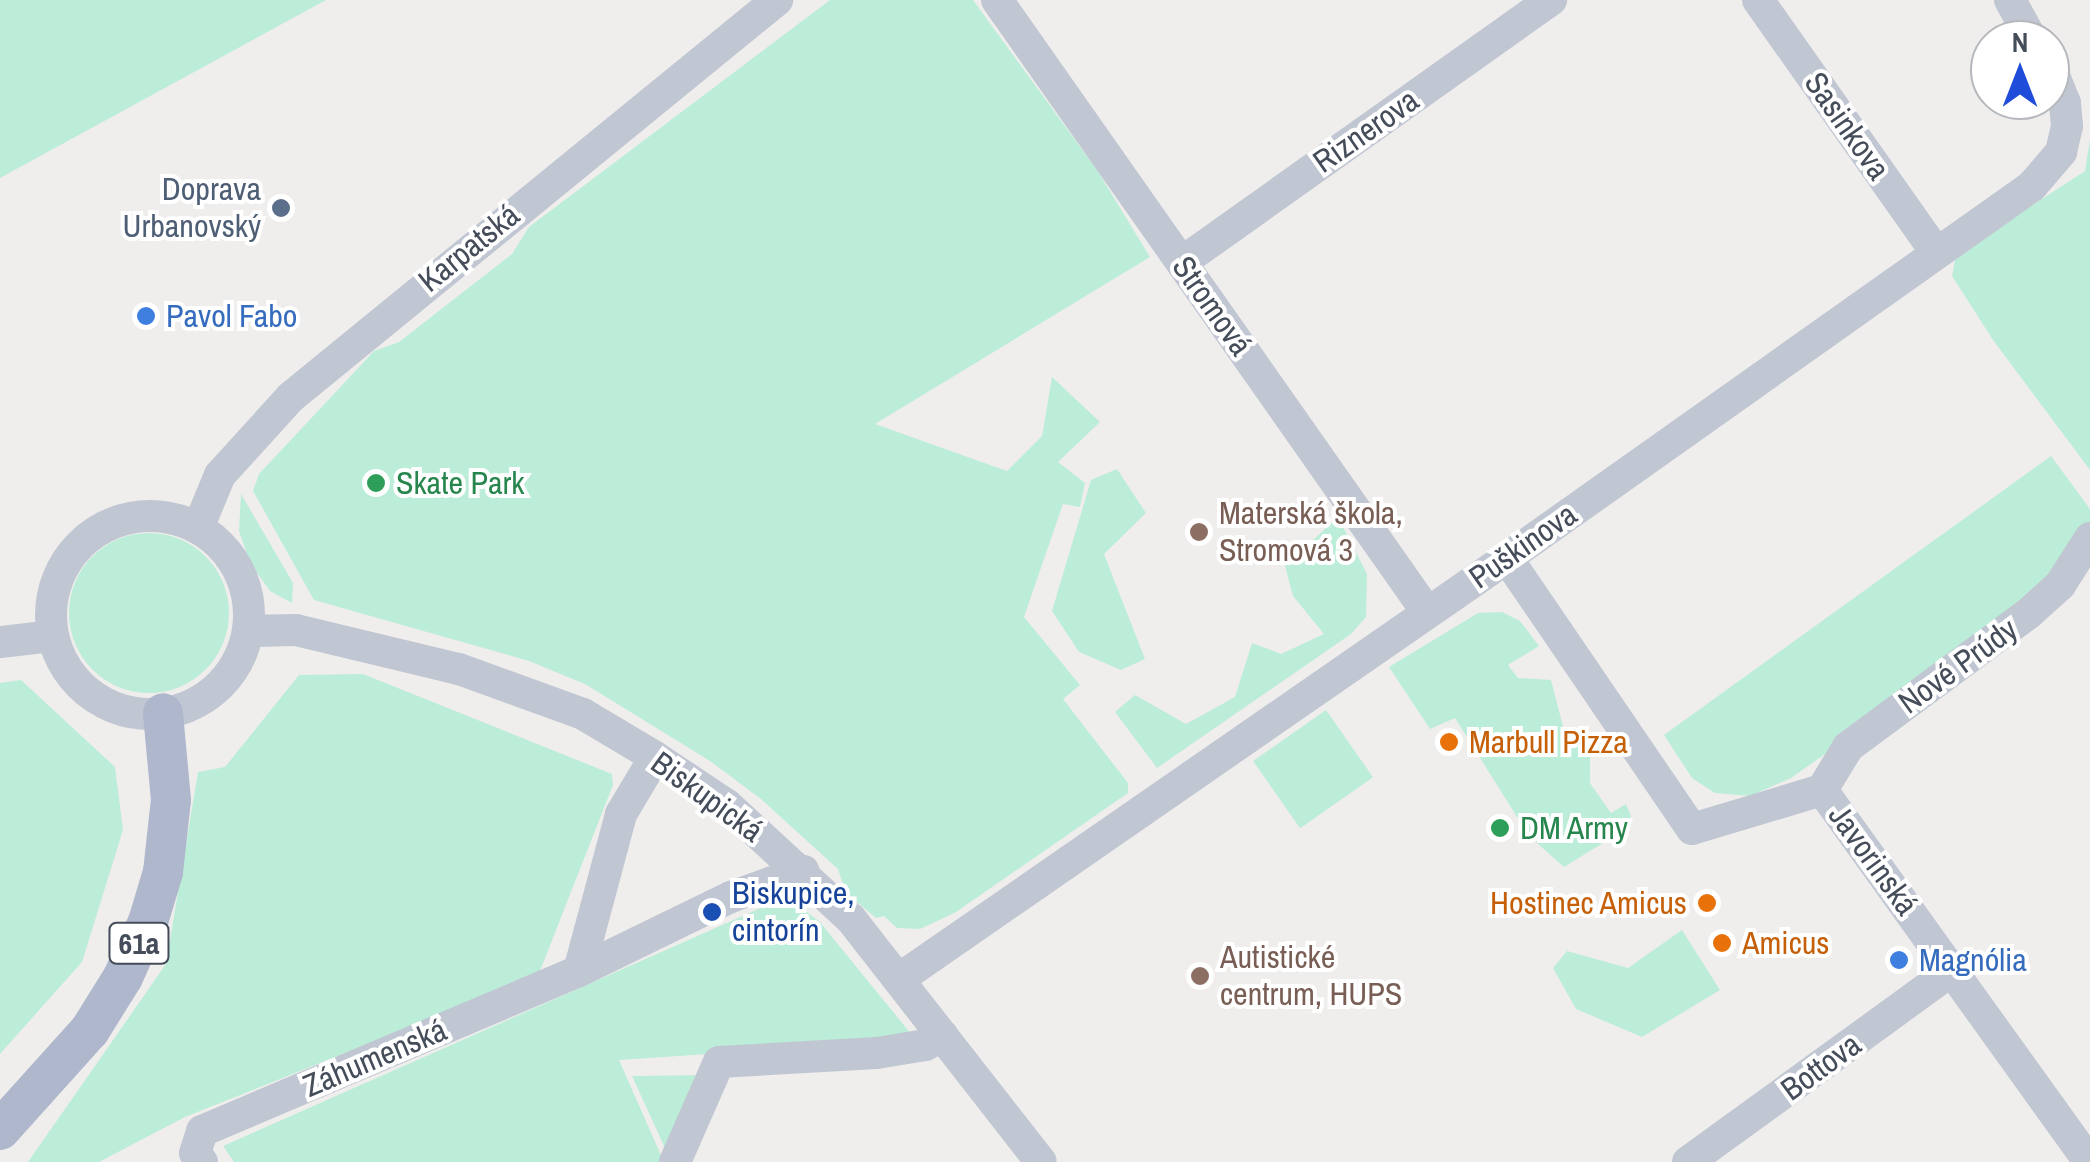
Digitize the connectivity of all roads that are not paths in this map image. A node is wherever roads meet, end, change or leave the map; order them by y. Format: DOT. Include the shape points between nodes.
graph roads {
  1 [pos="776,0"];
  2 [pos="998,0"];
  3 [pos="1552,0"];
  4 [pos="1758,0"];
  5 [pos="2067,120"];
  6 [pos="1936,252"];
  7 [pos="1182,262"];
  8 [pos="198,528"];
  9 [pos="2090,538"];
  10 [pos="1507,558"];
  11 [pos="1427,612"];
  12 [pos="248,632"];
  13 [pos="53,636"];
  14 [pos="0,642"];
  15 [pos="163,712"];
  16 [pos="655,757"];
  17 [pos="1822,790"];
  18 [pos="804,872"];
  19 [pos="1952,970"];
  20 [pos="579,971"];
  21 [pos="899,979"];
  22 [pos="943,1036"];
  23 [pos="0,1130"];
  24 [pos="202,1162"];
  25 [pos="675,1162"];
  26 [pos="1041,1162"];
  27 [pos="1688,1162"];
  28 [pos="2089,1162"];
  1 -- 8 [label="street, Karpatská" via="291,397 220,475"];
  2 -- 7 [label="street, Stromová"];
  3 -- 7 [label="street, Riznerova"];
  4 -- 6 [label="street, Sasinkova"];
  5 -- 6 [label="street, Puškinova" via="2061,152 2032,186"];
  6 -- 10 [label="street, Puškinova"];
  7 -- 11 [label="street, Stromová"];
  8 -- 12 [label="street" via="225,550 243,580"];
  8 -- 13 [label="street" via="139,516 94,533 58,579"];
  9 -- 17 [label="street, Nové Prúdy" via="2060,585 2030,614 1848,747"];
  10 -- 11 [label="street, Puškinova"];
  10 -- 17 [label="street, Javorinská" via="1692,829"];
  11 -- 21 [label="street, Puškinova"];
  12 -- 15 [label="street" via="224,680 195,702"];
  12 -- 16 [label="street, Biskupická" via="296,630 460,668 583,714"];
  13 -- 14 [label="street"];
  13 -- 15 [label="street" via="67,669 92,694 124,710"];
  15 -- 23 [label="main road, 61a" via="171,800 163,872 148,922 90,1030"];
  16 -- 18 [label="street, Biskupická" via="727,805"];
  16 -- 20 [label="street" via="621,814"];
  17 -- 19 [label="street, Javorinská"];
  18 -- 20 [label="street, Záhumenská" via="731,898"];
  18 -- 21 [label="street, Biskupická"];
  19 -- 27 [label="street, Bottova"];
  19 -- 28 [label="street, Javorinská"];
  20 -- 24 [label="street, Záhumenská" via="202,1132 195,1152"];
  21 -- 22 [label="street, Biskupická"];
  22 -- 25 [label="street" via="877,1053 718,1062"];
  22 -- 26 [label="street, Biskupická"];
}
